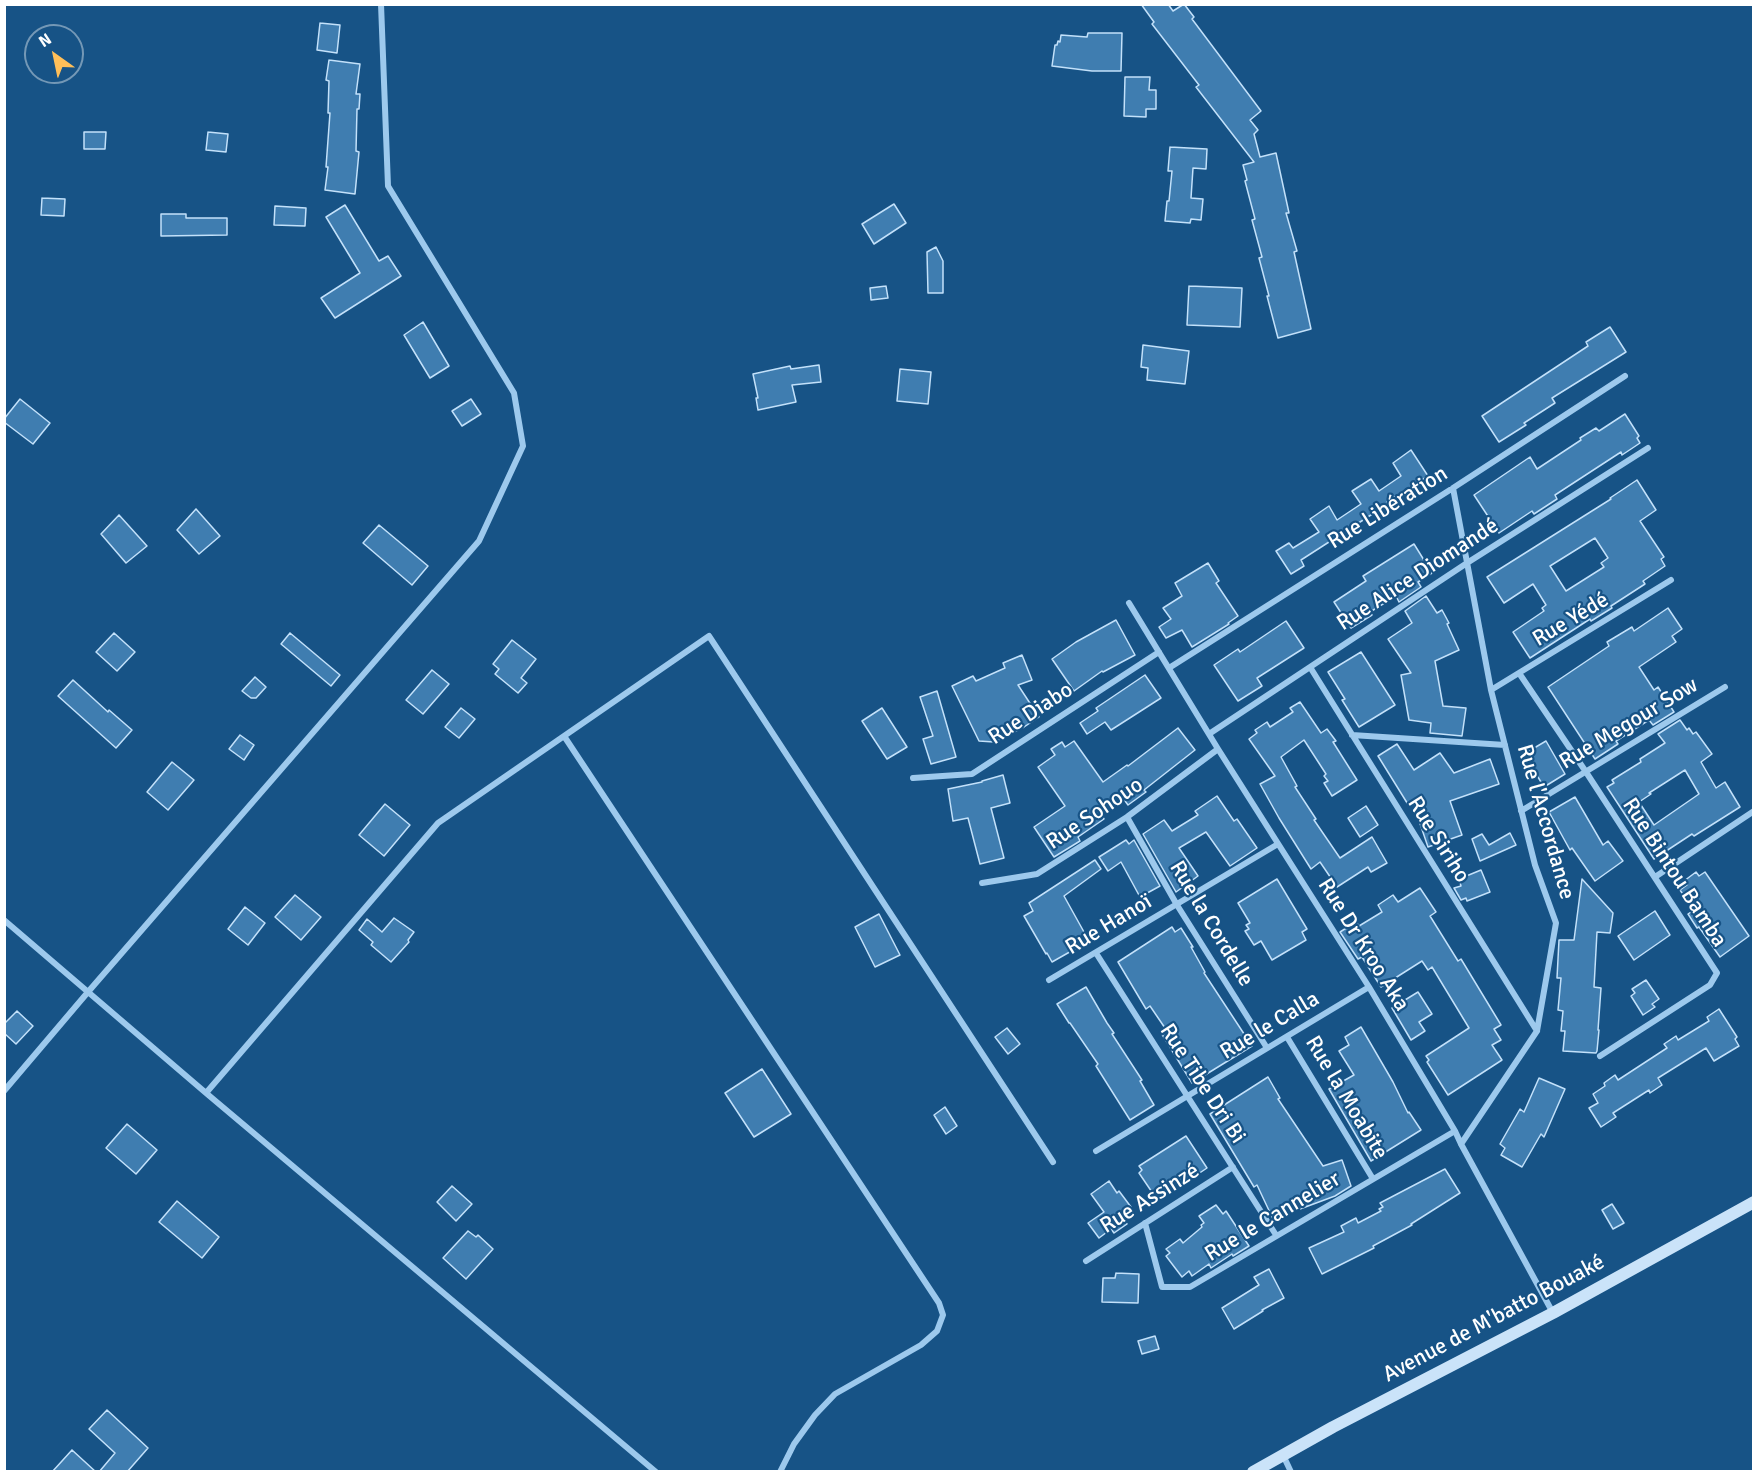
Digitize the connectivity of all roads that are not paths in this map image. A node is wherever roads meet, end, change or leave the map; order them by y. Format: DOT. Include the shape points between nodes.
graph roads {
  1 [pos="381,4"];
  2 [pos="1625,376"];
  3 [pos="1648,448"];
  4 [pos="1453,488"];
  5 [pos="1467,563"];
  6 [pos="1671,580"];
  7 [pos="1129,603"];
  8 [pos="1159,652"];
  9 [pos="1310,667"];
  10 [pos="1169,668"];
  11 [pos="1520,673"];
  12 [pos="1725,687"];
  13 [pos="1491,690"];
  14 [pos="1209,735"];
  15 [pos="1352,735"];
  16 [pos="564,736"];
  17 [pos="1505,745"];
  18 [pos="1218,749"];
  19 [pos="1586,771"];
  20 [pos="913,778"];
  21 [pos="1521,811"];
  22 [pos="1754,811"];
  23 [pos="1127,817"];
  24 [pos="1278,844"];
  25 [pos="1655,877"];
  26 [pos="982,883"];
  27 [pos="1177,905"];
  28 [pos="4,920"];
  29 [pos="1096,953"];
  30 [pos="1049,980"];
  31 [pos="1369,987"];
  32 [pos="88,992"];
  33 [pos="1537,1031"];
  34 [pos="1287,1037"];
  35 [pos="1267,1048"];
  36 [pos="1600,1056"];
  37 [pos="4,1091"];
  38 [pos="206,1093"];
  39 [pos="1188,1095"];
  40 [pos="1455,1131"];
  41 [pos="1461,1144"];
  42 [pos="1096,1151"];
  43 [pos="1053,1162"];
  44 [pos="1233,1167"];
  45 [pos="1373,1179"];
  46 [pos="1754,1202"];
  47 [pos="1145,1223"];
  48 [pos="1276,1235"];
  49 [pos="1086,1261"];
  50 [pos="1553,1313"];
  51 [pos="1283,1455"];
  52 [pos="656,1472"];
  53 [pos="780,1472"];
  54 [pos="1253,1472"];
  55 [pos="1291,1472"];
  1 -- 32 [label="street" via="388,186 514,393 523,446 479,541"];
  2 -- 4 [label="street, Rue Libération"];
  3 -- 5 [label="street, Rue Alice Diomandé"];
  4 -- 5 [label="street, Rue l'Accordance"];
  4 -- 10 [label="street, Rue Libération"];
  5 -- 9 [label="street, Rue Alice Diomandé"];
  5 -- 13 [label="street, Rue l'Accordance"];
  6 -- 11 [label="street, Rue Yédé"];
  7 -- 8 [label="street, Rue Dr Kroo Aka"];
  8 -- 10 [label="street, Rue Dr Kroo Aka"];
  8 -- 20 [label="street, Rue Diabo" via="972,774"];
  9 -- 14 [label="street, Rue Alice Diomandé"];
  9 -- 15 [label="street, Rue Siriho"];
  10 -- 14 [label="street, Rue Dr Kroo Aka"];
  11 -- 13 [label="street, Rue Yédé"];
  11 -- 19 [label="street, Rue Bintou Bamba"];
  12 -- 19 [label="street, Rue Megour Sow"];
  13 -- 17 [label="street, Rue l'Accordance"];
  14 -- 18 [label="street, Rue Dr Kroo Aka"];
  15 -- 17 [label="street"];
  15 -- 33 [label="street, Rue Siriho"];
  16 -- 38 [label="street" via="438,823"];
  16 -- 43 [label="street" via="708,636"];
  16 -- 53 [label="street" via="939,1303 943,1315 938,1331 921,1345 835,1394 794,1444"];
  17 -- 21 [label="street, Rue l'Accordance"];
  18 -- 23 [label="street, Rue Sohouo"];
  18 -- 24 [label="street, Rue Dr Kroo Aka"];
  19 -- 21 [label="street, Rue Megour Sow"];
  19 -- 25 [label="street, Rue Bintou Bamba"];
  21 -- 33 [label="street, Rue l'Accordance" via="1556,923"];
  22 -- 25 [label="street"];
  23 -- 26 [label="street, Rue Sohouo" via="1036,874"];
  23 -- 27 [label="street, Rue la Cordelle"];
  24 -- 27 [label="street, Rue Hanoï"];
  24 -- 31 [label="street, Rue Dr Kroo Aka"];
  25 -- 36 [label="street, Rue Bintou Bamba" via="1718,973 1710,985"];
  27 -- 29 [label="street, Rue Hanoï"];
  27 -- 35 [label="street, Rue la Cordelle"];
  28 -- 32 [label="street"];
  29 -- 30 [label="street, Rue Hanoï"];
  29 -- 39 [label="street, Rue Tibe Dri Bi"];
  31 -- 34 [label="street, Rue le Calla"];
  31 -- 40 [label="street, Rue Dr Kroo Aka"];
  32 -- 37 [label="street"];
  32 -- 38 [label="street"];
  33 -- 41 [label="street, Rue l'Accordance"];
  34 -- 35 [label="street, Rue le Calla"];
  34 -- 45 [label="street, Rue la Moabite"];
  35 -- 39 [label="street, Rue le Calla"];
  38 -- 52 [label="street"];
  39 -- 42 [label="street, Rue le Calla"];
  39 -- 44 [label="street, Rue Tibe Dri Bi"];
  40 -- 41 [label="street, Rue Dr Kroo Aka"];
  40 -- 45 [label="street, Rue le Cannelier"];
  41 -- 50 [label="street, Rue Dr Kroo Aka"];
  44 -- 47 [label="street, Rue Assinzé"];
  44 -- 48 [label="street, Rue Tibe Dri Bi"];
  45 -- 48 [label="street, Rue le Cannelier"];
  46 -- 50 [label="street, Avenue de M'batto Bouaké"];
  47 -- 48 [label="street, Rue le Cannelier" via="1162,1287 1190,1287"];
  47 -- 49 [label="street, Rue Assinzé"];
  50 -- 51 [label="street, Avenue de M'batto Bouaké"];
  51 -- 54 [label="street, Avenue de M'batto Bouaké"];
  51 -- 55 [label="street"];
}
